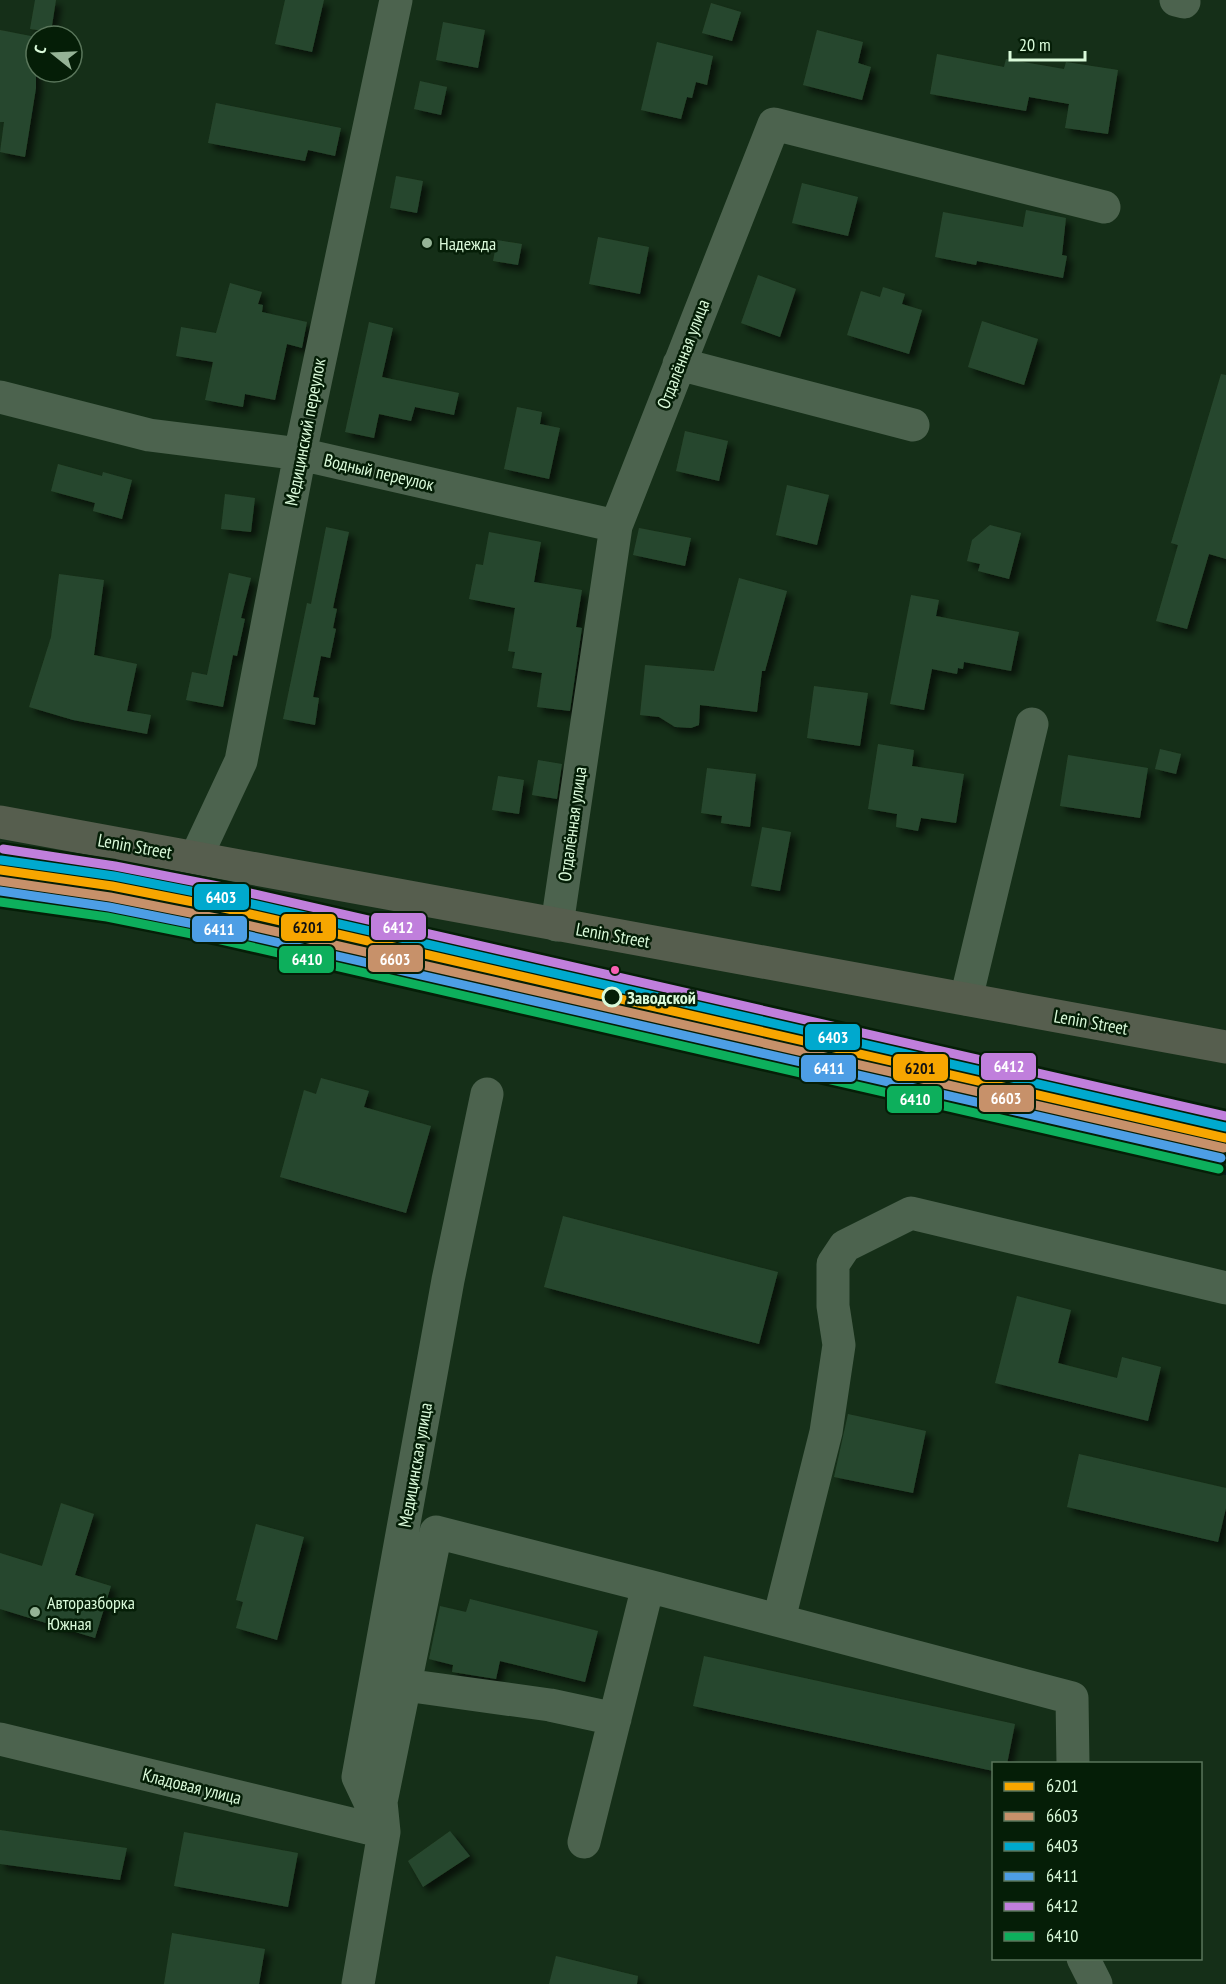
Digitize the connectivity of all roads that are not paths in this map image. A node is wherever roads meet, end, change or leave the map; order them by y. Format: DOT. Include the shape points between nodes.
graph roads {
  1 [pos="396,0"];
  2 [pos="1104,207"];
  3 [pos="679,364"];
  4 [pos="0,397"];
  5 [pos="913,425"];
  6 [pos="300,454"];
  7 [pos="616,525"];
  8 [pos="1032,724"];
  9 [pos="0,822"];
  10 [pos="196,857"];
  11 [pos="557,925"];
  12 [pos="966,999"];
  13 [pos="1226,1047"];
  14 [pos="488,1094"];
  15 [pos="1226,1288"];
  16 [pos="648,1586"];
  17 [pos="779,1619"];
  18 [pos="405,1686"];
  19 [pos="615,1719"];
  20 [pos="0,1739"];
  21 [pos="1073,1762"];
  22 [pos="384,1832"];
  23 [pos="584,1842"];
  24 [pos="1084,1960"];
  25 [pos="358,1984"];
  26 [pos="1096,1984"];
  1 -- 6 [label="street, Медицинский переулок"];
  2 -- 3 [label="street, Отдалённая улица" via="774,124"];
  3 -- 5 [label="street"];
  3 -- 7 [label="street, Отдалённая улица"];
  4 -- 6 [label="street, Водный переулок" via="149,435"];
  6 -- 7 [label="street, Водный переулок"];
  6 -- 10 [label="street, Медицинский переулок" via="241,761"];
  7 -- 11 [label="street, Отдалённая улица"];
  8 -- 12 [label="street"];
  9 -- 10 [label="main road, Lenin Street"];
  10 -- 11 [label="main road, Lenin Street"];
  11 -- 12 [label="main road, Lenin Street"];
  12 -- 13 [label="main road, Lenin Street"];
  14 -- 22 [label="street, Медицинская улица" via="448,1280 358,1777"];
  15 -- 17 [label="street" via="911,1213 845,1246 833,1264 833,1306 839,1346 826,1432"];
  16 -- 17 [label="street"];
  16 -- 18 [label="street" via="436,1532"];
  16 -- 19 [label="street"];
  17 -- 21 [label="street" via="1072,1698"];
  18 -- 19 [label="street" via="550,1705"];
  18 -- 22 [label="street" via="381,1802"];
  19 -- 23 [label="street"];
  20 -- 22 [label="street, Кладовая улица"];
  22 -- 25 [label="street"];
  24 -- 26 [label="street"];
}
